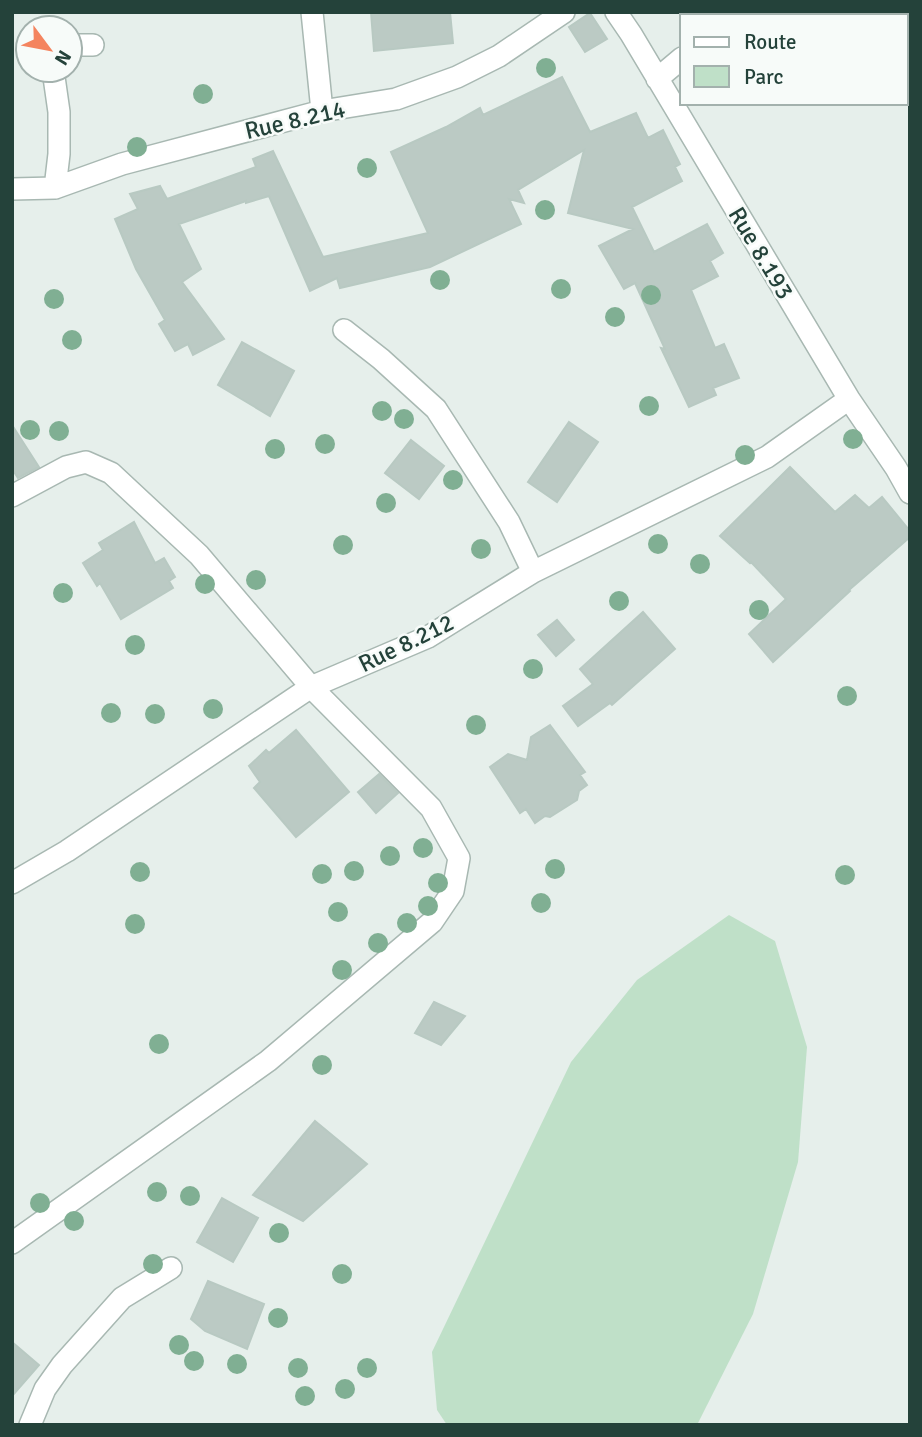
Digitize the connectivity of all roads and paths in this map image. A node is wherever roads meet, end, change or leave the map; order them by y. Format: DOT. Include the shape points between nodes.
graph roads {
  1 [pos="312,12"];
  2 [pos="564,12"];
  3 [pos="616,12"];
  4 [pos="84,45"];
  5 [pos="93,45"];
  6 [pos="680,60"];
  7 [pos="657,79"];
  8 [pos="55,84"];
  9 [pos="322,111"];
  10 [pos="55,188"];
  11 [pos="12,189"];
  12 [pos="344,330"];
  13 [pos="849,399"];
  14 [pos="910,493"];
  15 [pos="12,496"];
  16 [pos="533,572"];
  17 [pos="311,687"];
  18 [pos="12,883"];
  19 [pos="12,1242"];
  20 [pos="171,1268"];
  21 [pos="30,1425"];
  1 -- 9 [label="street"];
  2 -- 9 [label="street, Rue 8.214" via="457,77 396,99"];
  3 -- 7 [label="street, Rue 8.193"];
  4 -- 5 [label="street"];
  6 -- 7 [label="street"];
  7 -- 13 [label="street, Rue 8.193"];
  8 -- 10 [label="street" via="59,154"];
  9 -- 10 [label="street, Rue 8.214" via="122,164"];
  10 -- 11 [label="street, Rue 8.214"];
  12 -- 16 [label="street" via="436,409 509,522"];
  13 -- 14 [label="street, Rue 8.193"];
  13 -- 16 [label="street, Rue 8.212" via="767,457"];
  15 -- 17 [label="street" via="66,467 86,462 111,473 199,555"];
  16 -- 17 [label="street, Rue 8.212" via="428,637"];
  17 -- 18 [label="street, Rue 8.212"];
  17 -- 19 [label="street" via="431,808 459,858 453,891 432,922 268,1061"];
  20 -- 21 [label="street" via="122,1298 70,1355 46,1389"];
}
